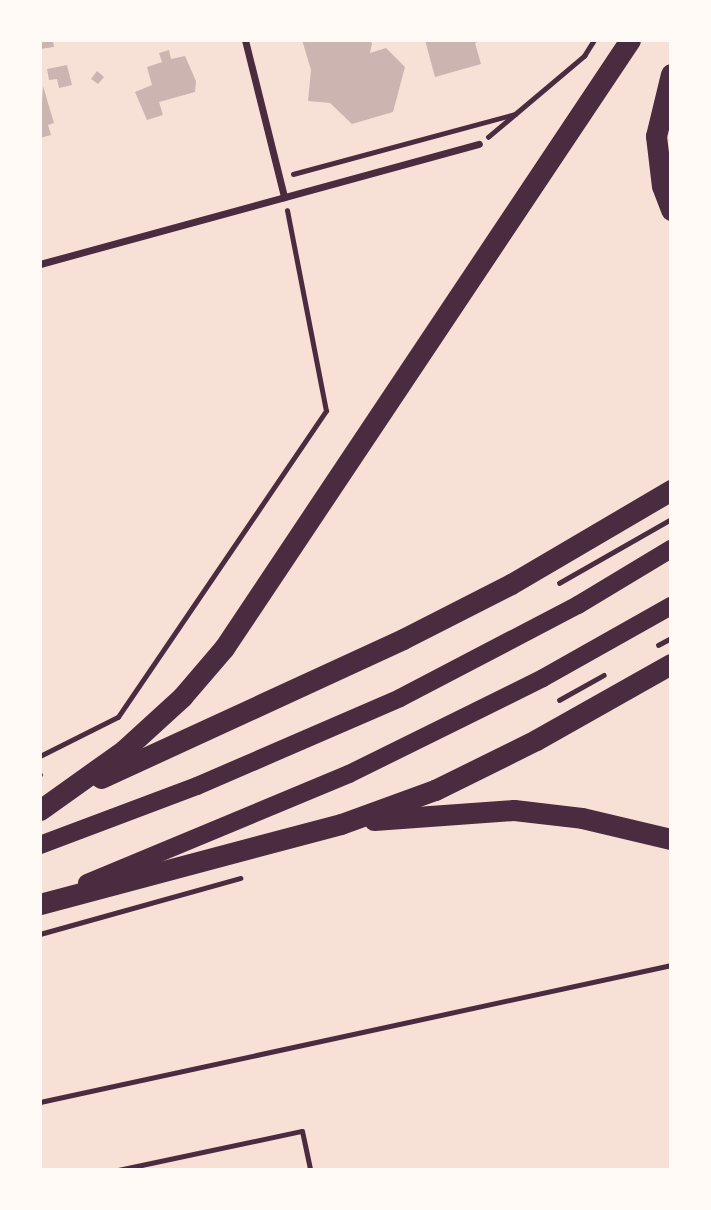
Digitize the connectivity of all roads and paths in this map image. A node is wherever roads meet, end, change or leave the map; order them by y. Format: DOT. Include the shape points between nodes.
graph roads {
  1 [pos="245,40"];
  2 [pos="594,40"];
  3 [pos="630,40"];
  4 [pos="671,74"];
  5 [pos="515,114"];
  6 [pos="479,144"];
  7 [pos="279,177"];
  8 [pos="284,197"];
  9 [pos="671,210"];
  10 [pos="40,264"];
  11 [pos="671,489"];
  12 [pos="671,549"];
  13 [pos="671,606"];
  14 [pos="671,664"];
  15 [pos="40,756"];
  16 [pos="64,795"];
  17 [pos="40,810"];
  18 [pos="341,824"];
  19 [pos="671,839"];
  20 [pos="40,845"];
  21 [pos="240,878"];
  22 [pos="40,903"];
  23 [pos="40,934"];
  24 [pos="671,965"];
  25 [pos="40,1102"];
  26 [pos="118,1170"];
  27 [pos="310,1170"];
  1 -- 7 [label="street"];
  2 -- 5 [label="path" via="584,56"];
  3 -- 16 [label="highway" via="224,648 182,696 124,750"];
  4 -- 9 [label="highway" via="656,136 662,186"];
  5 -- 6 [label="path"];
  5 -- 7 [label="path"];
  6 -- 8 [label="street"];
  7 -- 8 [label="street"];
  8 -- 10 [label="street"];
  8 -- 15 [label="path" via="326,411 118,716"];
  11 -- 16 [label="highway" via="511,584 403,639"];
  12 -- 20 [label="main road" via="579,605 400,698 197,786"];
  13 -- 22 [label="main road" via="532,684 349,774"];
  14 -- 18 [label="highway" via="537,740 435,790"];
  16 -- 17 [label="highway"];
  18 -- 19 [label="highway" via="514,810 583,818"];
  18 -- 22 [label="highway"];
  21 -- 23 [label="path"];
  24 -- 25 [label="lane"];
  26 -- 27 [label="lane" via="302,1131"];
}
